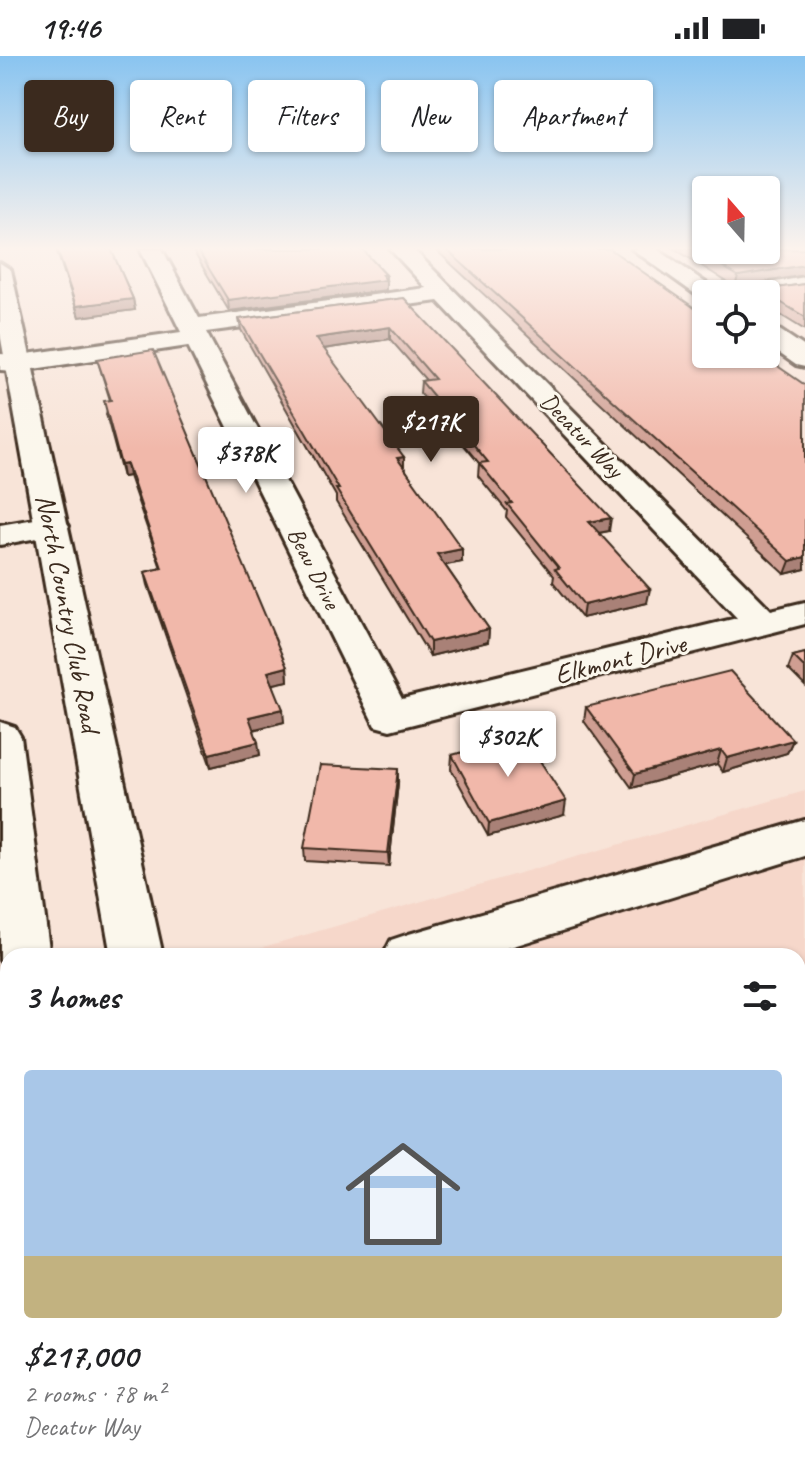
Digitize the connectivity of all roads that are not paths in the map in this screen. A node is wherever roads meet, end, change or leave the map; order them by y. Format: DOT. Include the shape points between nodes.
graph roads {
  1 [pos="5,316"];
  2 [pos="186,316"];
  3 [pos="281,316"];
  4 [pos="466,316"];
  5 [pos="192,328"];
  6 [pos="780,342"];
  7 [pos="9,354"];
  8 [pos="805,359"];
  9 [pos="52,526"];
  10 [pos="0,535"];
  11 [pos="805,613"];
  12 [pos="762,622"];
  13 [pos="390,716"];
  14 [pos="0,737"];
  15 [pos="805,838"];
  16 [pos="23,948"];
  17 [pos="135,948"];
  18 [pos="436,948"];
  1 -- 7 [label="street, North Country Club Road"];
  2 -- 5 [label="street, Beau Drive"];
  3 -- 5 [label="street"];
  4 -- 12 [label="street, Decatur Way"];
  5 -- 7 [label="street"];
  5 -- 13 [label="street, Beau Drive"];
  6 -- 8 [label="street"];
  7 -- 9 [label="street, North Country Club Road"];
  9 -- 10 [label="street"];
  9 -- 17 [label="street, North Country Club Road"];
  11 -- 12 [label="street, Elkmont Drive"];
  12 -- 13 [label="street, Elkmont Drive"];
  14 -- 16 [label="street"];
  15 -- 18 [label="street"];
}
